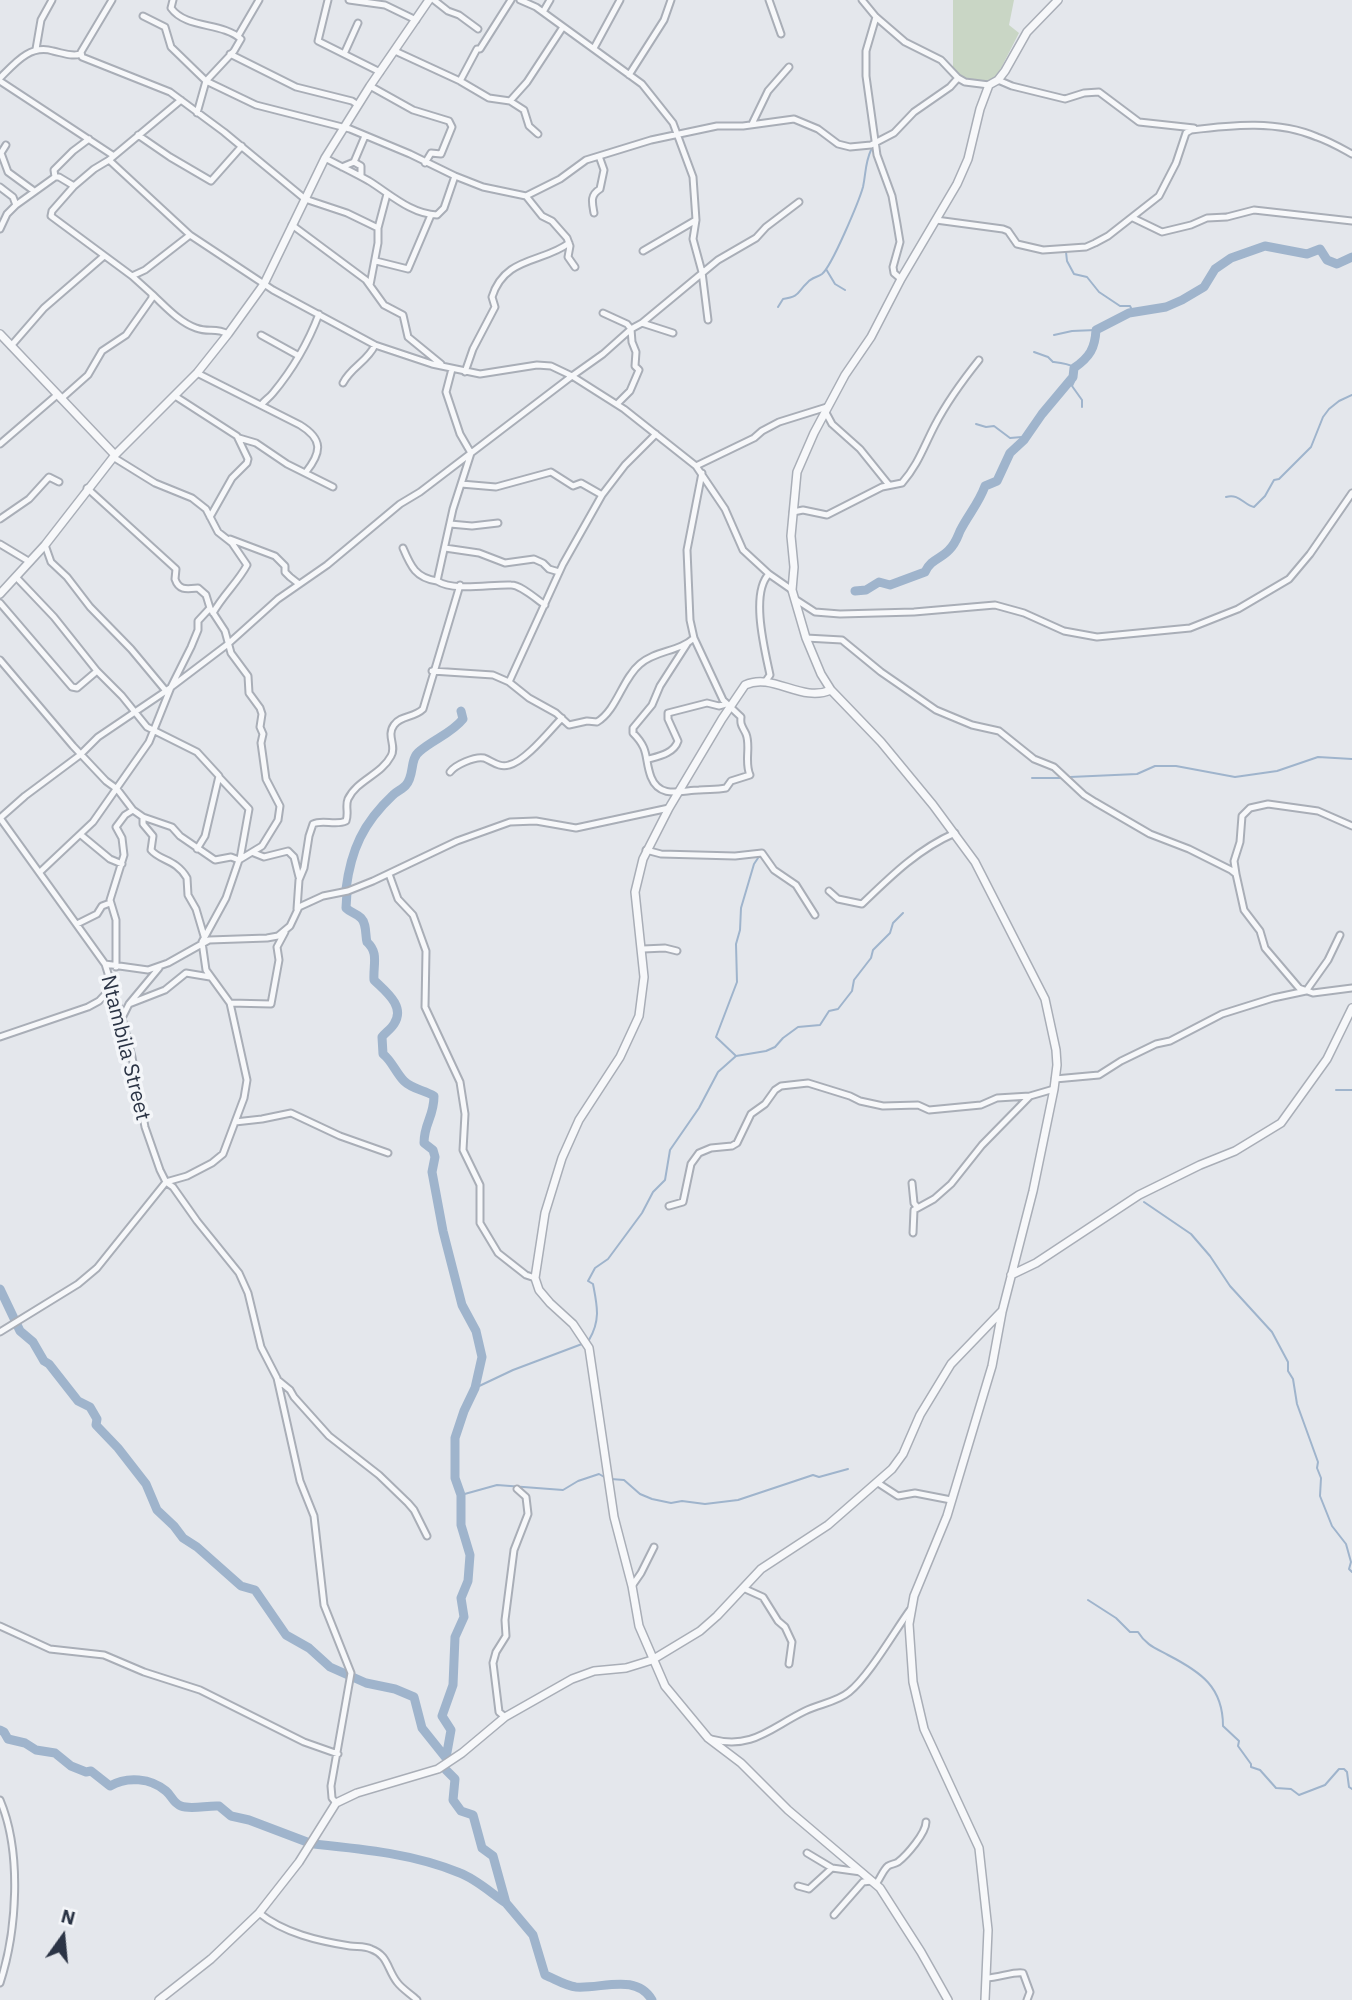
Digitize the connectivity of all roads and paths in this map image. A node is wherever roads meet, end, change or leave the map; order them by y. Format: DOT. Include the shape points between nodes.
graph roads {
  1 [pos="52,0"];
  2 [pos="112,0"];
  3 [pos="173,0"];
  4 [pos="258,0"];
  5 [pos="328,0"];
  6 [pos="349,0"];
  7 [pos="431,0"];
  8 [pos="511,0"];
  9 [pos="520,0"];
  10 [pos="550,0"];
  11 [pos="620,0"];
  12 [pos="671,0"];
  13 [pos="769,0"];
  14 [pos="862,0"];
  15 [pos="1058,0"];
  16 [pos="360,1"];
  17 [pos="543,12"];
  18 [pos="143,16"];
  19 [pos="876,17"];
  20 [pos="416,20"];
  21 [pos="358,23"];
  22 [pos="563,27"];
  23 [pos="478,29"];
  24 [pos="781,34"];
  25 [pos="238,36"];
  26 [pos="594,48"];
  27 [pos="36,49"];
  28 [pos="395,51"];
  29 [pos="81,54"];
  30 [pos="230,54"];
  31 [pos="344,54"];
  32 [pos="789,66"];
  33 [pos="380,72"];
  34 [pos="629,75"];
  35 [pos="958,78"];
  36 [pos="0,80"];
  37 [pos="206,80"];
  38 [pos="998,80"];
  39 [pos="460,81"];
  40 [pos="989,85"];
  41 [pos="370,86"];
  42 [pos="181,100"];
  43 [pos="510,101"];
  44 [pos="358,105"];
  45 [pos="197,113"];
  46 [pos="752,124"];
  47 [pos="344,128"];
  48 [pos="1208,128"];
  49 [pos="538,134"];
  50 [pos="678,134"];
  51 [pos="138,135"];
  52 [pos="365,136"];
  53 [pos="89,139"];
  54 [pos="875,142"];
  55 [pos="6,145"];
  56 [pos="242,146"];
  57 [pos="1352,154"];
  58 [pos="600,156"];
  59 [pos="111,158"];
  60 [pos="325,158"];
  61 [pos="354,162"];
  62 [pos="425,163"];
  63 [pos="342,167"];
  64 [pos="455,176"];
  65 [pos="55,177"];
  66 [pos="361,177"];
  67 [pos="74,186"];
  68 [pos="0,187"];
  69 [pos="34,191"];
  70 [pos="387,194"];
  71 [pos="526,196"];
  72 [pos="305,199"];
  73 [pos="799,202"];
  74 [pos="16,205"];
  75 [pos="594,213"];
  76 [pos="431,215"];
  77 [pos="1133,218"];
  78 [pos="696,220"];
  79 [pos="936,220"];
  80 [pos="1352,221"];
  81 [pos="292,225"];
  82 [pos="0,229"];
  83 [pos="378,229"];
  84 [pos="190,235"];
  85 [pos="569,243"];
  86 [pos="643,251"];
  87 [pos="104,256"];
  88 [pos="376,261"];
  89 [pos="575,267"];
  90 [pos="702,272"];
  91 [pos="132,276"];
  92 [pos="901,278"];
  93 [pos="264,284"];
  94 [pos="370,285"];
  95 [pos="152,293"];
  96 [pos="603,313"];
  97 [pos="319,314"];
  98 [pos="708,320"];
  99 [pos="642,323"];
  100 [pos="631,329"];
  101 [pos="673,333"];
  102 [pos="0,334"];
  103 [pos="228,334"];
  104 [pos="261,335"];
  105 [pos="375,345"];
  106 [pos="11,346"];
  107 [pos="299,356"];
  108 [pos="979,360"];
  109 [pos="449,368"];
  110 [pos="465,372"];
  111 [pos="197,373"];
  112 [pos="572,376"];
  113 [pos="343,383"];
  114 [pos="175,396"];
  115 [pos="59,397"];
  116 [pos="617,404"];
  117 [pos="261,405"];
  118 [pos="826,409"];
  119 [pos="656,434"];
  120 [pos="239,438"];
  121 [pos="1,440"];
  122 [pos="471,453"];
  123 [pos="114,456"];
  124 [pos="696,466"];
  125 [pos="306,472"];
  126 [pos="702,473"];
  127 [pos="59,482"];
  128 [pos="461,484"];
  129 [pos="889,485"];
  130 [pos="333,487"];
  131 [pos="87,488"];
  132 [pos="1352,493"];
  133 [pos="602,495"];
  134 [pos="793,512"];
  135 [pos="210,517"];
  136 [pos="0,519"];
  137 [pos="498,523"];
  138 [pos="450,524"];
  139 [pos="224,537"];
  140 [pos="0,544"];
  141 [pos="45,545"];
  142 [pos="403,548"];
  143 [pos="445,548"];
  144 [pos="31,562"];
  145 [pos="559,572"];
  146 [pos="769,574"];
  147 [pos="16,577"];
  148 [pos="437,581"];
  149 [pos="299,584"];
  150 [pos="460,586"];
  151 [pos="0,594"];
  152 [pos="793,594"];
  153 [pos="0,603"];
  154 [pos="545,605"];
  155 [pos="212,610"];
  156 [pos="694,638"];
  157 [pos="806,638"];
  158 [pos="228,643"];
  159 [pos="687,645"];
  160 [pos="0,660"];
  161 [pos="97,671"];
  162 [pos="432,671"];
  163 [pos="509,682"];
  164 [pos="764,682"];
  165 [pos="168,689"];
  166 [pos="831,690"];
  167 [pos="727,706"];
  168 [pos="135,711"];
  169 [pos="562,718"];
  170 [pos="154,731"];
  171 [pos="80,755"];
  172 [pos="649,759"];
  173 [pos="450,772"];
  174 [pos="219,776"];
  175 [pos="117,789"];
  176 [pos="678,794"];
  177 [pos="670,808"];
  178 [pos="133,810"];
  179 [pos="143,817"];
  180 [pos="0,818"];
  181 [pos="1352,826"];
  182 [pos="955,834"];
  183 [pos="82,835"];
  184 [pos="197,849"];
  185 [pos="646,850"];
  186 [pos="254,853"];
  187 [pos="239,860"];
  188 [pos="122,864"];
  189 [pos="40,872"];
  190 [pos="389,874"];
  191 [pos="1236,874"];
  192 [pos="299,877"];
  193 [pos="829,891"];
  194 [pos="110,903"];
  195 [pos="297,909"];
  196 [pos="815,915"];
  197 [pos="77,925"];
  198 [pos="285,932"];
  199 [pos="1340,935"];
  200 [pos="203,939"];
  201 [pos="643,949"];
  202 [pos="677,951"];
  203 [pos="105,964"];
  204 [pos="161,966"];
  205 [pos="116,967"];
  206 [pos="210,977"];
  207 [pos="112,987"];
  208 [pos="1352,988"];
  209 [pos="1306,991"];
  210 [pos="230,1003"];
  211 [pos="130,1004"];
  212 [pos="1352,1008"];
  213 [pos="122,1018"];
  214 [pos="0,1037"];
  215 [pos="1055,1079"];
  216 [pos="1054,1088"];
  217 [pos="1030,1096"];
  218 [pos="235,1122"];
  219 [pos="388,1153"];
  220 [pos="166,1182"];
  221 [pos="912,1183"];
  222 [pos="669,1206"];
  223 [pos="917,1207"];
  224 [pos="913,1233"];
  225 [pos="1011,1275"];
  226 [pos="535,1278"];
  227 [pos="1002,1312"];
  228 [pos="0,1332"];
  229 [pos="277,1378"];
  230 [pos="878,1483"];
  231 [pos="517,1489"];
  232 [pos="951,1500"];
  233 [pos="427,1536"];
  234 [pos="654,1547"];
  235 [pos="632,1586"];
  236 [pos="743,1588"];
  237 [pos="910,1610"];
  238 [pos="0,1626"];
  239 [pos="652,1660"];
  240 [pos="789,1664"];
  241 [pos="505,1717"];
  242 [pos="708,1738"];
  243 [pos="338,1754"];
  244 [pos="0,1800"];
  245 [pos="336,1803"];
  246 [pos="926,1822"];
  247 [pos="807,1853"];
  248 [pos="832,1868"];
  249 [pos="864,1872"];
  250 [pos="874,1882"];
  251 [pos="798,1886"];
  252 [pos="259,1913"];
  253 [pos="834,1915"];
  254 [pos="986,1978"];
  255 [pos="0,1983"];
  256 [pos="159,2000"];
  257 [pos="417,2000"];
  258 [pos="948,2000"];
  259 [pos="985,2000"];
  260 [pos="1027,2000"];
  1 -- 27 [label="street" via="41,20"];
  2 -- 29 [label="street"];
  3 -- 25 [label="street" via="171,8 180,16"];
  4 -- 25 [label="street"];
  5 -- 31 [label="street" via="318,41"];
  6 -- 16 [label="street"];
  7 -- 20 [label="street"];
  7 -- 23 [label="street"];
  8 -- 39 [label="street"];
  9 -- 17 [label="street"];
  10 -- 17 [label="street"];
  11 -- 26 [label="street"];
  12 -- 34 [label="street" via="664,20"];
  13 -- 24 [label="street"];
  14 -- 19 [label="street"];
  15 -- 38 [label="street" via="1027,32"];
  16 -- 20 [label="street" via="385,5"];
  17 -- 22 [label="street"];
  18 -- 37 [label="street" via="165,27 170,47"];
  19 -- 35 [label="street" via="905,43 948,65"];
  19 -- 54 [label="street" via="866,51"];
  20 -- 28 [label="street"];
  21 -- 31 [label="street"];
  22 -- 26 [label="street"];
  22 -- 43 [label="street"];
  25 -- 30 [label="street"];
  26 -- 34 [label="street"];
  27 -- 29 [label="street"];
  27 -- 36 [label="street"];
  28 -- 33 [label="street"];
  28 -- 39 [label="street"];
  29 -- 42 [label="street"];
  30 -- 37 [label="street"];
  30 -- 44 [label="street" via="296,87"];
  31 -- 33 [label="street"];
  32 -- 46 [label="street" via="768,91"];
  33 -- 41 [label="street"];
  34 -- 50 [label="street" via="656,99"];
  35 -- 40 [label="street"];
  35 -- 54 [label="street" via="894,133"];
  36 -- 53 [label="street"];
  37 -- 45 [label="street"];
  37 -- 47 [label="street" via="264,108"];
  38 -- 40 [label="street"];
  38 -- 48 [label="street" via="1065,99 1099,92 1139,122"];
  39 -- 43 [label="street" via="489,98"];
  40 -- 79 [label="street" via="964,170"];
  41 -- 44 [label="street"];
  41 -- 62 [label="street" via="412,110 449,121 452,127 441,154 430,153"];
  42 -- 45 [label="street"];
  42 -- 51 [label="street"];
  43 -- 49 [label="street" via="524,110 529,126"];
  44 -- 47 [label="street"];
  45 -- 56 [label="street"];
  46 -- 50 [label="street"];
  46 -- 54 [label="street" via="800,119 838,144 850,147"];
  47 -- 52 [label="street"];
  47 -- 60 [label="street"];
  48 -- 57 [label="street" via="1286,129 1318,137"];
  48 -- 77 [label="street" via="1186,132 1159,196"];
  50 -- 58 [label="street"];
  50 -- 78 [label="street" via="693,177"];
  51 -- 56 [label="street" via="212,181"];
  51 -- 59 [label="street"];
  52 -- 61 [label="street"];
  52 -- 62 [label="street"];
  53 -- 59 [label="street"];
  53 -- 65 [label="street" via="54,170"];
  54 -- 92 [label="street" via="892,195 900,242 893,267"];
  55 -- 69 [label="street" via="1,153 8,172"];
  56 -- 72 [label="street"];
  58 -- 71 [label="street"];
  58 -- 75 [label="street" via="604,170 600,189 592,198"];
  59 -- 67 [label="street"];
  59 -- 84 [label="street"];
  60 -- 63 [label="street"];
  60 -- 72 [label="street"];
  61 -- 63 [label="street"];
  61 -- 66 [label="street" via="360,166"];
  62 -- 64 [label="street"];
  63 -- 66 [label="street"];
  64 -- 71 [label="street"];
  64 -- 76 [label="street" via="444,208"];
  65 -- 67 [label="street"];
  65 -- 69 [label="street"];
  66 -- 70 [label="street"];
  67 -- 87 [label="street" via="51,216"];
  68 -- 74 [label="street"];
  69 -- 74 [label="street"];
  70 -- 76 [label="street"];
  70 -- 83 [label="street"];
  71 -- 85 [label="street"];
  72 -- 81 [label="street"];
  72 -- 83 [label="street"];
  73 -- 90 [label="street"];
  74 -- 82 [label="street"];
  76 -- 88 [label="street" via="408,269"];
  77 -- 79 [label="street" via="1086,247 1053,250 1017,244 1003,229"];
  77 -- 80 [label="street" via="1162,232 1254,210"];
  78 -- 86 [label="street"];
  78 -- 90 [label="street" via="694,239"];
  79 -- 92 [label="street"];
  81 -- 93 [label="street"];
  81 -- 94 [label="street"];
  83 -- 88 [label="street"];
  84 -- 91 [label="street"];
  84 -- 93 [label="street"];
  85 -- 89 [label="street" via="568,257"];
  85 -- 110 [label="street" via="527,261 499,282 492,298 495,307"];
  87 -- 91 [label="street"];
  87 -- 106 [label="street" via="44,308"];
  88 -- 94 [label="street"];
  90 -- 98 [label="street"];
  90 -- 99 [label="street"];
  91 -- 95 [label="street"];
  92 -- 118 [label="street" via="872,337"];
  93 -- 97 [label="street"];
  93 -- 103 [label="street"];
  94 -- 109 [label="street" via="384,305 403,315 408,337"];
  95 -- 103 [label="street" via="192,327"];
  95 -- 115 [label="street" via="126,335 102,351 89,374"];
  96 -- 100 [label="street"];
  97 -- 105 [label="street"];
  97 -- 107 [label="street"];
  99 -- 100 [label="street"];
  99 -- 101 [label="street"];
  100 -- 112 [label="street"];
  100 -- 116 [label="street" via="639,374"];
  102 -- 106 [label="street"];
  103 -- 111 [label="street"];
  104 -- 107 [label="street"];
  105 -- 109 [label="street"];
  105 -- 113 [label="street"];
  106 -- 115 [label="street"];
  107 -- 117 [label="street"];
  108 -- 129 [label="street" via="937,421 910,473 902,483"];
  109 -- 110 [label="street"];
  109 -- 122 [label="street" via="446,392"];
  110 -- 112 [label="street" via="545,365"];
  111 -- 114 [label="street"];
  111 -- 117 [label="street"];
  112 -- 116 [label="street"];
  112 -- 122 [label="street"];
  114 -- 120 [label="street"];
  114 -- 123 [label="street"];
  115 -- 121 [label="street"];
  115 -- 123 [label="street"];
  116 -- 119 [label="street"];
  117 -- 125 [label="street" via="314,435 316,456"];
  118 -- 124 [label="street" via="779,422"];
  118 -- 129 [label="street" via="832,424"];
  118 -- 134 [label="street" via="800,464"];
  119 -- 124 [label="street"];
  119 -- 133 [label="street"];
  120 -- 125 [label="street"];
  120 -- 135 [label="street" via="247,463 232,478"];
  122 -- 128 [label="street"];
  122 -- 149 [label="street"];
  123 -- 131 [label="street"];
  123 -- 135 [label="street" via="155,483 192,498"];
  124 -- 126 [label="street"];
  125 -- 130 [label="street"];
  126 -- 146 [label="street" via="743,550"];
  126 -- 156 [label="street" via="687,564"];
  127 -- 136 [label="street" via="49,477 29,499"];
  128 -- 133 [label="street" via="496,487 551,472 573,486 581,483"];
  128 -- 138 [label="street"];
  129 -- 134 [label="street" via="827,515"];
  131 -- 141 [label="street"];
  131 -- 155 [label="street" via="176,569 174,579 181,588 201,590"];
  132 -- 152 [label="street" via="1289,579 1238,609 1190,628 1097,637 1064,631 995,605 840,614 816,612"];
  133 -- 145 [label="street"];
  134 -- 152 [label="street"];
  135 -- 139 [label="street"];
  137 -- 138 [label="street"];
  138 -- 143 [label="street"];
  139 -- 149 [label="street" via="275,556"];
  139 -- 155 [label="street" via="247,565"];
  140 -- 144 [label="street"];
  141 -- 144 [label="street"];
  141 -- 165 [label="street" via="51,562"];
  142 -- 148 [label="street" via="412,570"];
  143 -- 145 [label="street" via="505,563 534,559"];
  143 -- 148 [label="street"];
  144 -- 147 [label="street"];
  145 -- 154 [label="street"];
  146 -- 152 [label="street"];
  146 -- 164 [label="street" via="760,593 770,675"];
  147 -- 151 [label="street"];
  147 -- 161 [label="street"];
  148 -- 150 [label="street"];
  149 -- 158 [label="street"];
  150 -- 154 [label="street" via="515,586"];
  150 -- 162 [label="street"];
  152 -- 157 [label="street"];
  153 -- 161 [label="street" via="72,687 77,688"];
  154 -- 163 [label="street"];
  155 -- 158 [label="street"];
  155 -- 165 [label="street" via="198,621 191,647"];
  156 -- 159 [label="street"];
  156 -- 167 [label="street"];
  157 -- 166 [label="street"];
  157 -- 191 [label="street" via="842,640 936,710 999,731 1034,759 1054,767 1084,796 1150,834"];
  158 -- 165 [label="street"];
  158 -- 186 [label="street" via="248,676 248,690 262,715 265,774 280,806 278,820"];
  159 -- 169 [label="street" via="661,651 639,665 600,720 569,724"];
  159 -- 172 [label="street" via="633,728"];
  160 -- 171 [label="street"];
  161 -- 168 [label="street"];
  162 -- 163 [label="street" via="489,674"];
  162 -- 192 [label="street" via="422,709 395,724 390,736 392,756 350,796 346,821 313,824"];
  163 -- 169 [label="street"];
  164 -- 166 [label="street" via="811,694"];
  164 -- 167 [label="street" via="745,685"];
  165 -- 168 [label="street"];
  165 -- 170 [label="street"];
  166 -- 182 [label="street"];
  167 -- 172 [label="street" via="707,703 668,713 676,747"];
  167 -- 176 [label="street"];
  167 -- 176 [label="street" via="741,717 748,737 750,775 731,781 726,788"];
  168 -- 170 [label="street"];
  168 -- 171 [label="street"];
  169 -- 173 [label="street" via="514,764 499,765 479,758 456,765"];
  170 -- 174 [label="street" via="197,752"];
  170 -- 175 [label="street"];
  171 -- 175 [label="street"];
  171 -- 180 [label="street"];
  172 -- 176 [label="street" via="652,779 662,789"];
  174 -- 184 [label="street" via="205,836"];
  174 -- 187 [label="street" via="248,809"];
  175 -- 178 [label="street"];
  175 -- 183 [label="street"];
  176 -- 177 [label="street"];
  177 -- 185 [label="street"];
  177 -- 190 [label="street" via="576,828 517,821 457,841"];
  178 -- 179 [label="street"];
  178 -- 188 [label="street" via="116,827 123,848"];
  179 -- 184 [label="street" via="172,827"];
  179 -- 200 [label="street" via="153,836 150,849 187,878"];
  180 -- 189 [label="street, Ntambila Street"];
  181 -- 191 [label="street" via="1318,811 1268,804 1250,808 1242,816"];
  182 -- 193 [label="street" via="921,851 862,904 838,899"];
  182 -- 215 [label="street" via="983,875 1047,1005 1056,1049"];
  183 -- 188 [label="street"];
  183 -- 189 [label="street"];
  184 -- 187 [label="street" via="215,860"];
  185 -- 196 [label="street" via="735,856 762,853 774,870 796,885"];
  185 -- 201 [label="street" via="635,892"];
  186 -- 187 [label="street"];
  186 -- 192 [label="street" via="264,857 288,850"];
  187 -- 200 [label="street" via="226,898"];
  188 -- 194 [label="street"];
  189 -- 197 [label="street, Ntambila Street"];
  190 -- 195 [label="street"];
  190 -- 226 [label="street" via="398,899 413,915 426,951 425,1007 462,1093 463,1150 480,1185 480,1223 498,1253"];
  191 -- 209 [label="street" via="1244,910 1260,931 1265,948"];
  192 -- 195 [label="street"];
  194 -- 197 [label="street"];
  194 -- 205 [label="street" via="116,920"];
  195 -- 198 [label="street"];
  197 -- 203 [label="street, Ntambila Street"];
  198 -- 200 [label="street" via="267,939"];
  198 -- 210 [label="street" via="277,947 271,1003"];
  199 -- 209 [label="street"];
  200 -- 204 [label="street"];
  200 -- 206 [label="street" via="204,966"];
  201 -- 202 [label="street"];
  201 -- 226 [label="street" via="639,1016 620,1057 584,1110 562,1158 545,1213"];
  203 -- 205 [label="street"];
  203 -- 207 [label="street, Ntambila Street"];
  204 -- 205 [label="street" via="148,970"];
  204 -- 211 [label="street"];
  206 -- 210 [label="street"];
  206 -- 211 [label="street" via="186,973 165,990"];
  207 -- 213 [label="street, Ntambila Street"];
  207 -- 214 [label="street" via="88,1007"];
  208 -- 209 [label="street"];
  209 -- 215 [label="street" via="1222,1014 1099,1075"];
  210 -- 218 [label="street" via="247,1080"];
  211 -- 213 [label="street"];
  212 -- 225 [label="street" via="1327,1059 1281,1123 1236,1151 1139,1195"];
  213 -- 220 [label="street, Ntambila Street" via="145,1127"];
  215 -- 216 [label="street"];
  216 -- 217 [label="street"];
  216 -- 225 [label="street"];
  217 -- 222 [label="street" via="929,1110 918,1105 872,1104 808,1083 782,1086 751,1114 737,1143 699,1153 691,1164 683,1202"];
  217 -- 223 [label="street" via="951,1184"];
  218 -- 219 [label="street" via="291,1112"];
  218 -- 220 [label="street" via="219,1158"];
  220 -- 228 [label="street" via="97,1268"];
  220 -- 229 [label="street, Ntambila Street" via="239,1273 261,1347"];
  221 -- 223 [label="street"];
  223 -- 224 [label="street" via="912,1216"];
  225 -- 227 [label="street"];
  226 -- 235 [label="street" via="545,1297 573,1324 589,1348 607,1479"];
  227 -- 230 [label="street" via="951,1364 903,1454"];
  227 -- 232 [label="street" via="992,1366"];
  229 -- 233 [label="street" via="329,1436 408,1503"];
  229 -- 243 [label="street" via="294,1461 314,1516 324,1605 351,1673"];
  230 -- 232 [label="street" via="898,1496 915,1493"];
  230 -- 236 [label="street" via="813,1536 761,1569"];
  231 -- 241 [label="street" via="526,1497 528,1514 513,1550 506,1636 493,1663 499,1712"];
  232 -- 237 [label="street"];
  234 -- 235 [label="street"];
  235 -- 239 [label="street" via="639,1626"];
  236 -- 239 [label="street" via="700,1631"];
  236 -- 240 [label="street" via="763,1597 785,1627 792,1642"];
  237 -- 242 [label="street" via="847,1694 748,1740 730,1744"];
  237 -- 254 [label="street" via="917,1707 980,1854 988,1930"];
  238 -- 243 [label="street" via="50,1649 104,1655 200,1690"];
  239 -- 241 [label="street" via="585,1673"];
  239 -- 242 [label="street" via="665,1686"];
  241 -- 245 [label="street" via="438,1769"];
  242 -- 249 [label="street"];
  243 -- 245 [label="street" via="331,1786"];
  244 -- 255 [label="street" via="9,1832 14,1890 12,1936"];
  245 -- 252 [label="street" via="299,1862"];
  246 -- 250 [label="street" via="909,1852"];
  247 -- 248 [label="street"];
  248 -- 249 [label="street"];
  248 -- 251 [label="street" via="809,1889"];
  249 -- 250 [label="street"];
  250 -- 253 [label="street" via="863,1882"];
  250 -- 258 [label="street"];
  252 -- 256 [label="street"];
  252 -- 257 [label="street" via="301,1935 376,1951 397,1982"];
  254 -- 259 [label="street"];
  254 -- 260 [label="street" via="1023,1973 1030,1992"];
}
